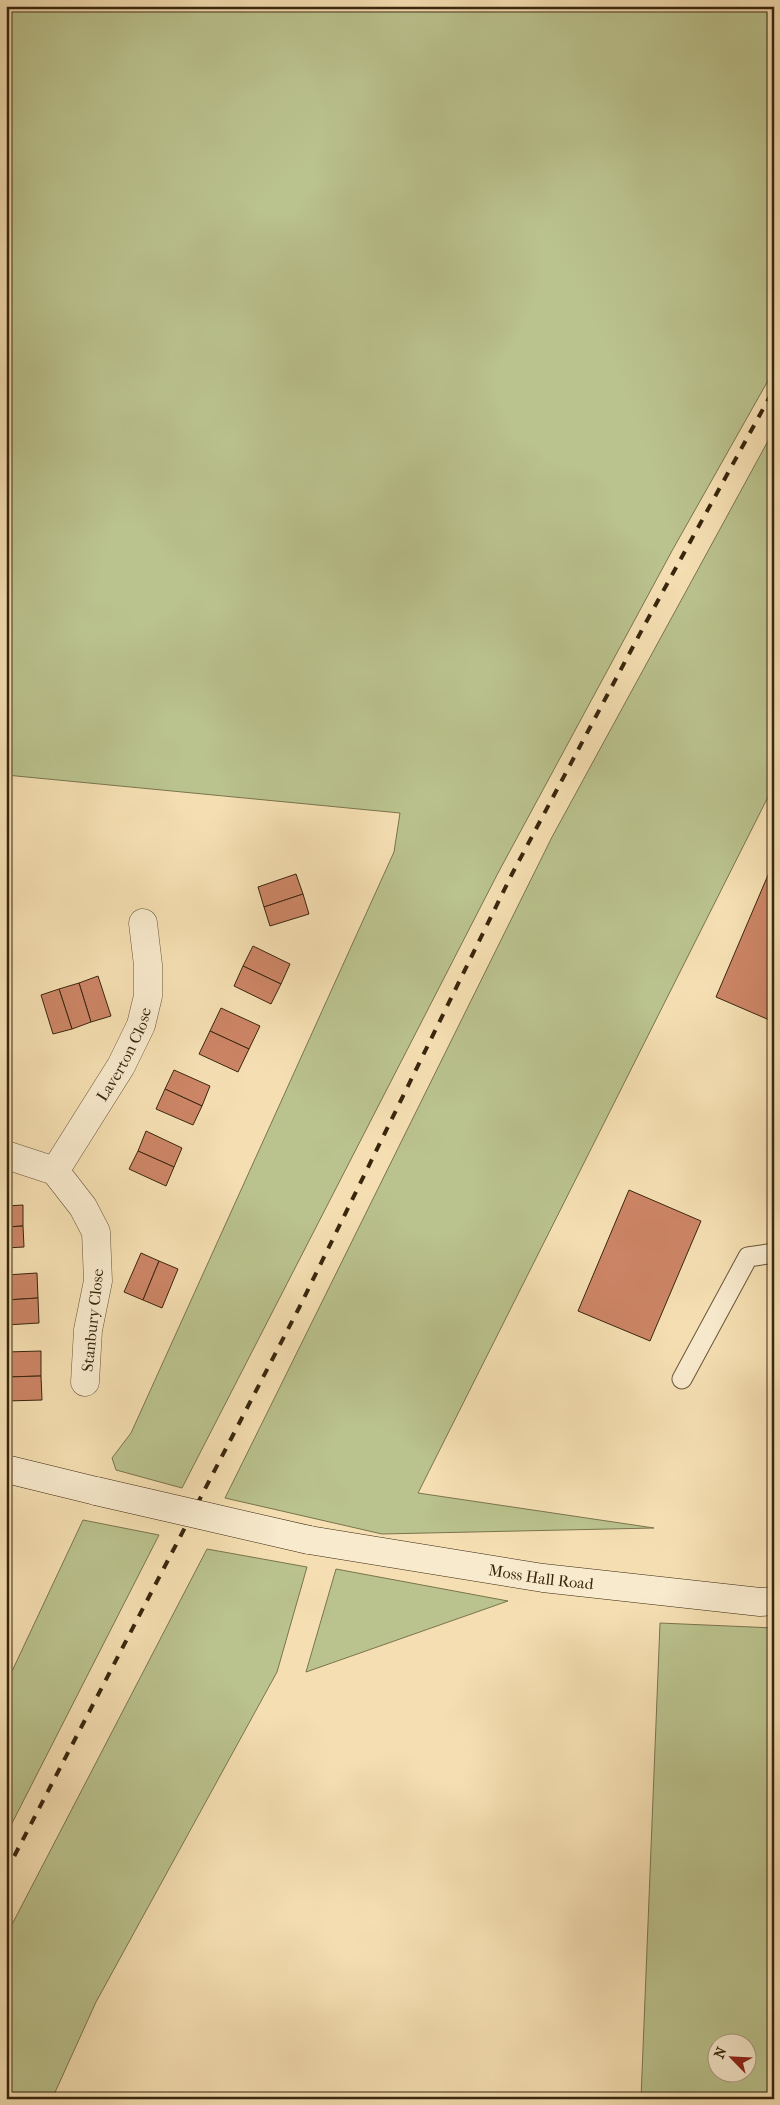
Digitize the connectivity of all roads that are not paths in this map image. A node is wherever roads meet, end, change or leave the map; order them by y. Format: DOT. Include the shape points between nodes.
graph roads {
  1 [pos="144,923"];
  2 [pos="6,1155"];
  3 [pos="55,1171"];
  4 [pos="774,1253"];
  5 [pos="682,1379"];
  6 [pos="85,1382"];
  7 [pos="6,1469"];
  8 [pos="774,1602"];
  1 -- 3 [label="street, Laverton Close" via="148,996 141,1025 121,1066"];
  2 -- 3 [label="street"];
  3 -- 6 [label="street, Stanbury Close" via="83,1207 96,1232 98,1281 88,1330"];
  4 -- 5 [label="lane" via="748,1257"];
  7 -- 8 [label="street, Moss Hall Road, bridge" via="309,1540 543,1578"];
}
